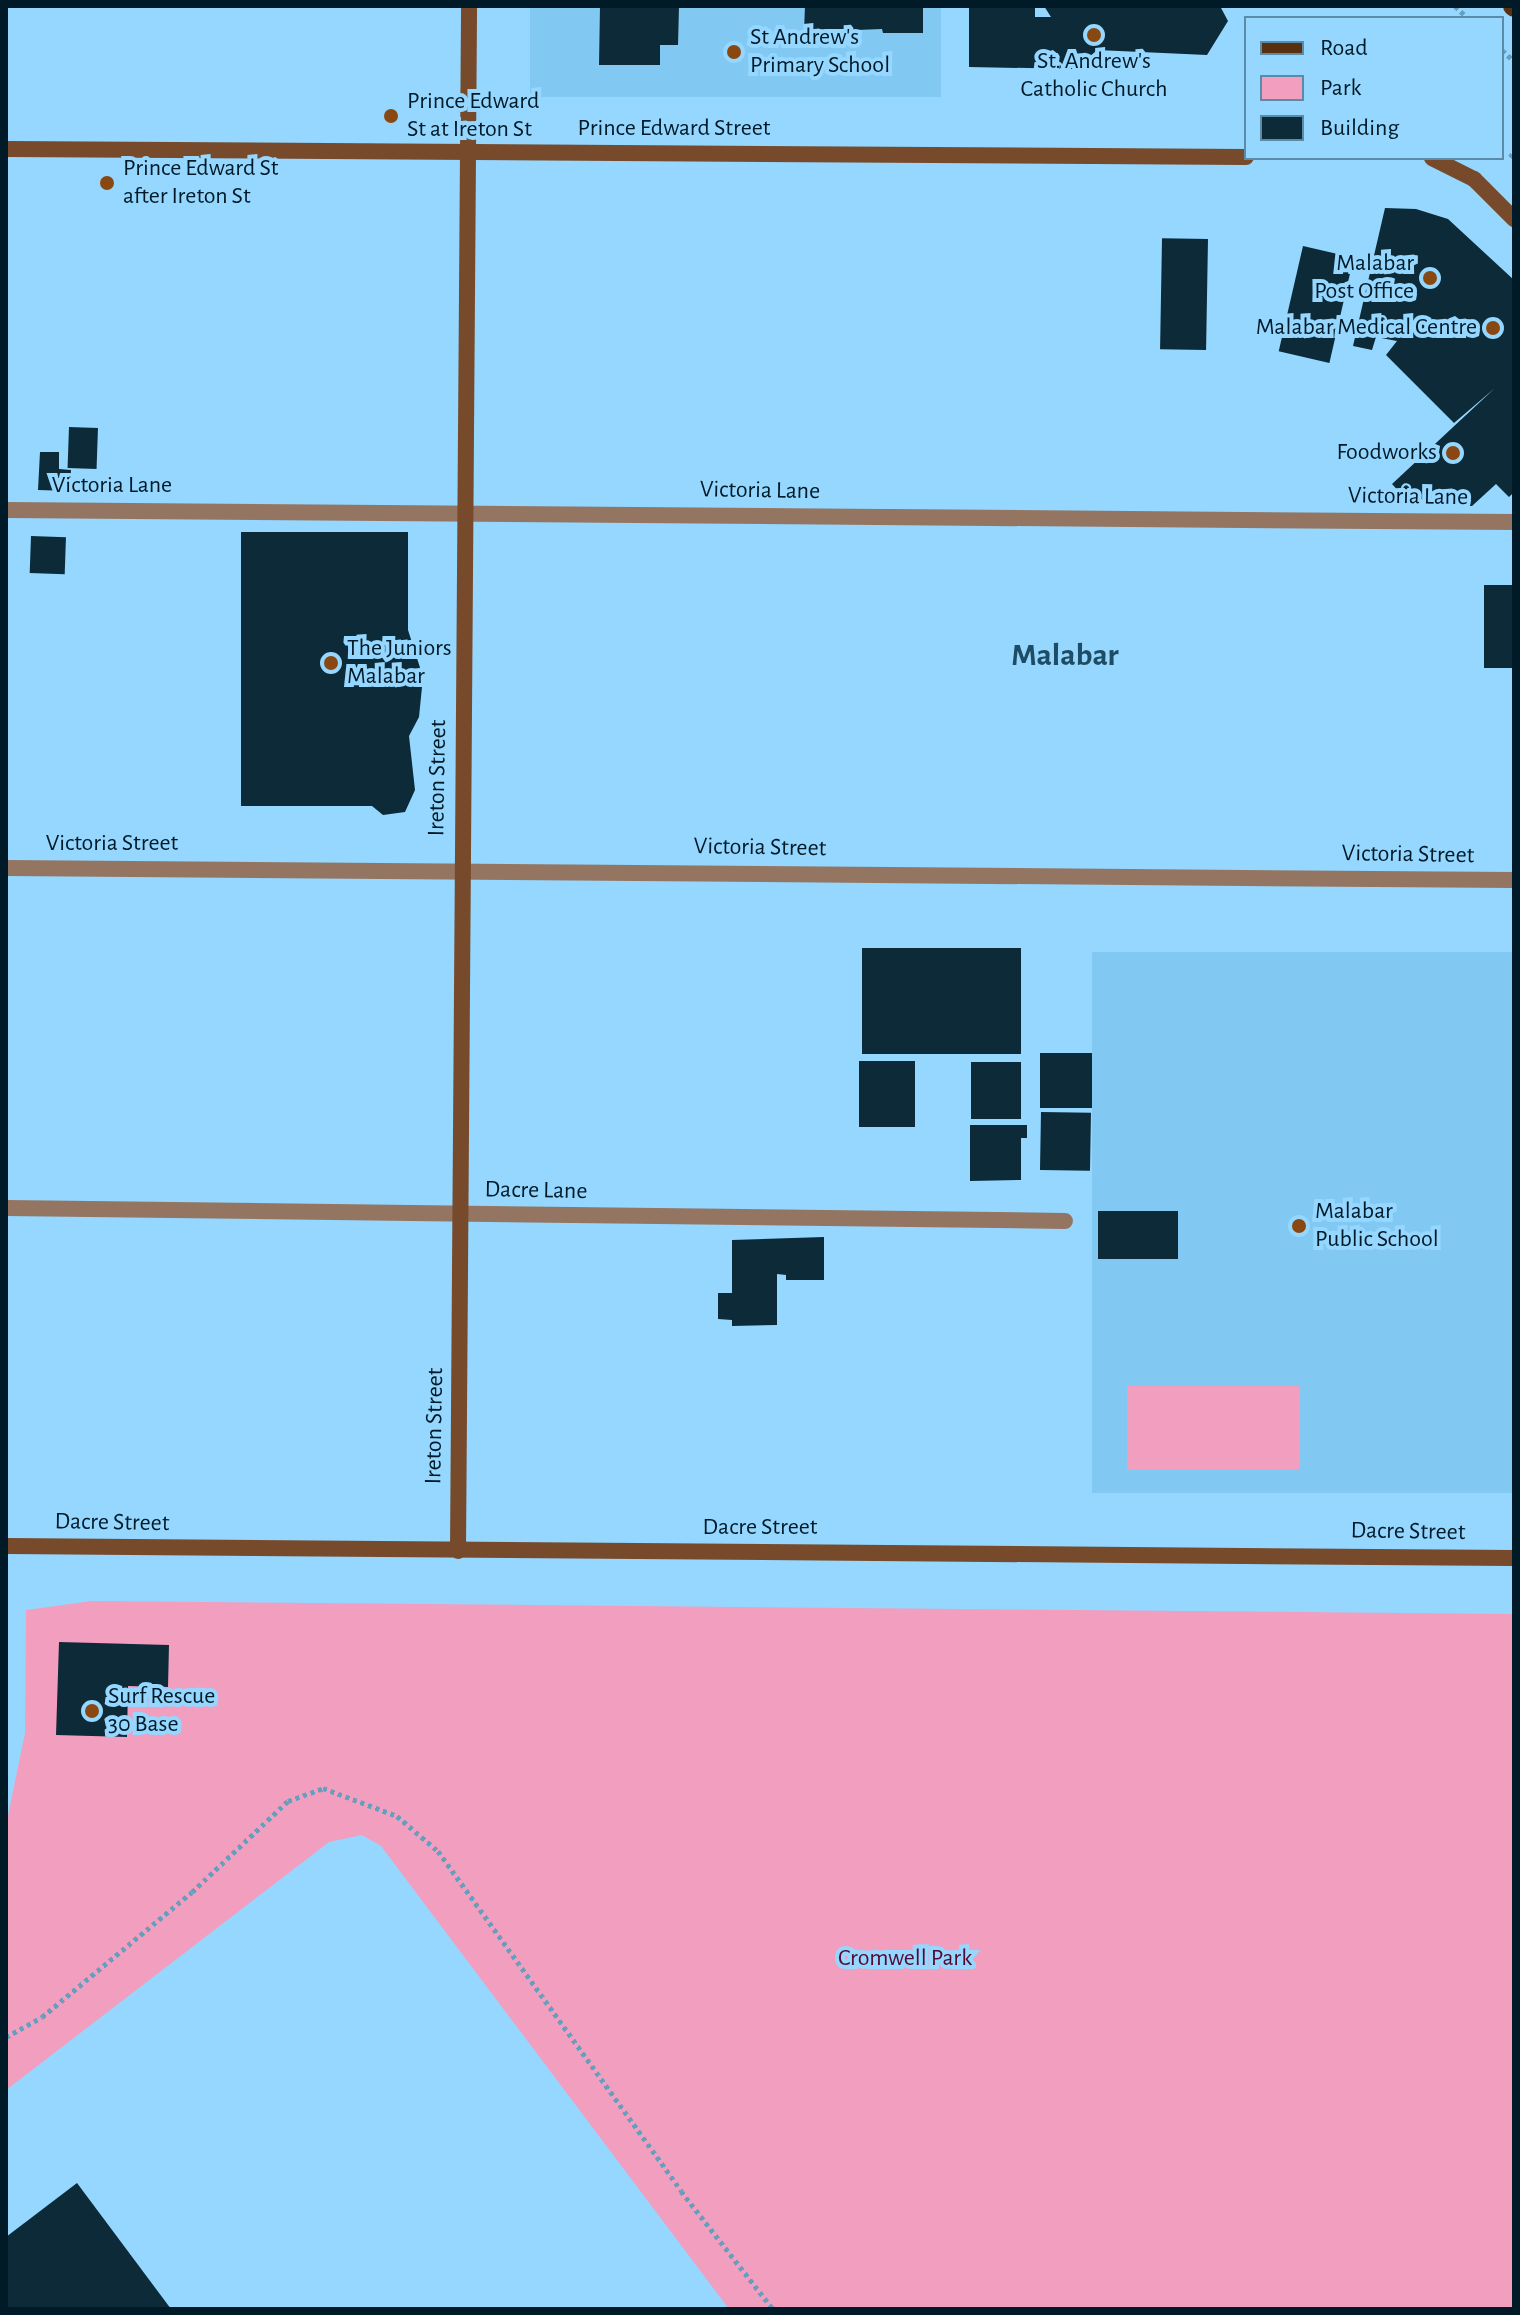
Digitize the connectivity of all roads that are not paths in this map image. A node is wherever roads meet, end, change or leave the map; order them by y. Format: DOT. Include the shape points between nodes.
graph roads {
  1 [pos="469,6"];
  2 [pos="6,149"];
  3 [pos="468,152"];
  4 [pos="1244,157"];
  5 [pos="1436,160"];
  6 [pos="1514,219"];
  7 [pos="6,510"];
  8 [pos="464,512"];
  9 [pos="1514,522"];
  10 [pos="6,868"];
  11 [pos="461,869"];
  12 [pos="1514,880"];
  13 [pos="6,1208"];
  14 [pos="461,1214"];
  15 [pos="1065,1221"];
  16 [pos="6,1546"];
  17 [pos="458,1551"];
  18 [pos="1514,1558"];
  1 -- 3 [label="street, Ireton Street"];
  2 -- 3 [label="street, Prince Edward Street"];
  3 -- 4 [label="street, Prince Edward Street"];
  3 -- 8 [label="street, Ireton Street"];
  5 -- 6 [label="street" via="1474,179"];
  7 -- 8 [label="street, Victoria Lane"];
  8 -- 9 [label="street, Victoria Lane"];
  8 -- 11 [label="street, Ireton Street"];
  10 -- 11 [label="street, Victoria Street"];
  11 -- 12 [label="street, Victoria Street"];
  11 -- 14 [label="street, Ireton Street"];
  13 -- 14 [label="street, Dacre Lane"];
  14 -- 15 [label="street, Dacre Lane"];
  14 -- 17 [label="street, Ireton Street"];
  16 -- 17 [label="street, Dacre Street"];
  17 -- 18 [label="street, Dacre Street"];
}
